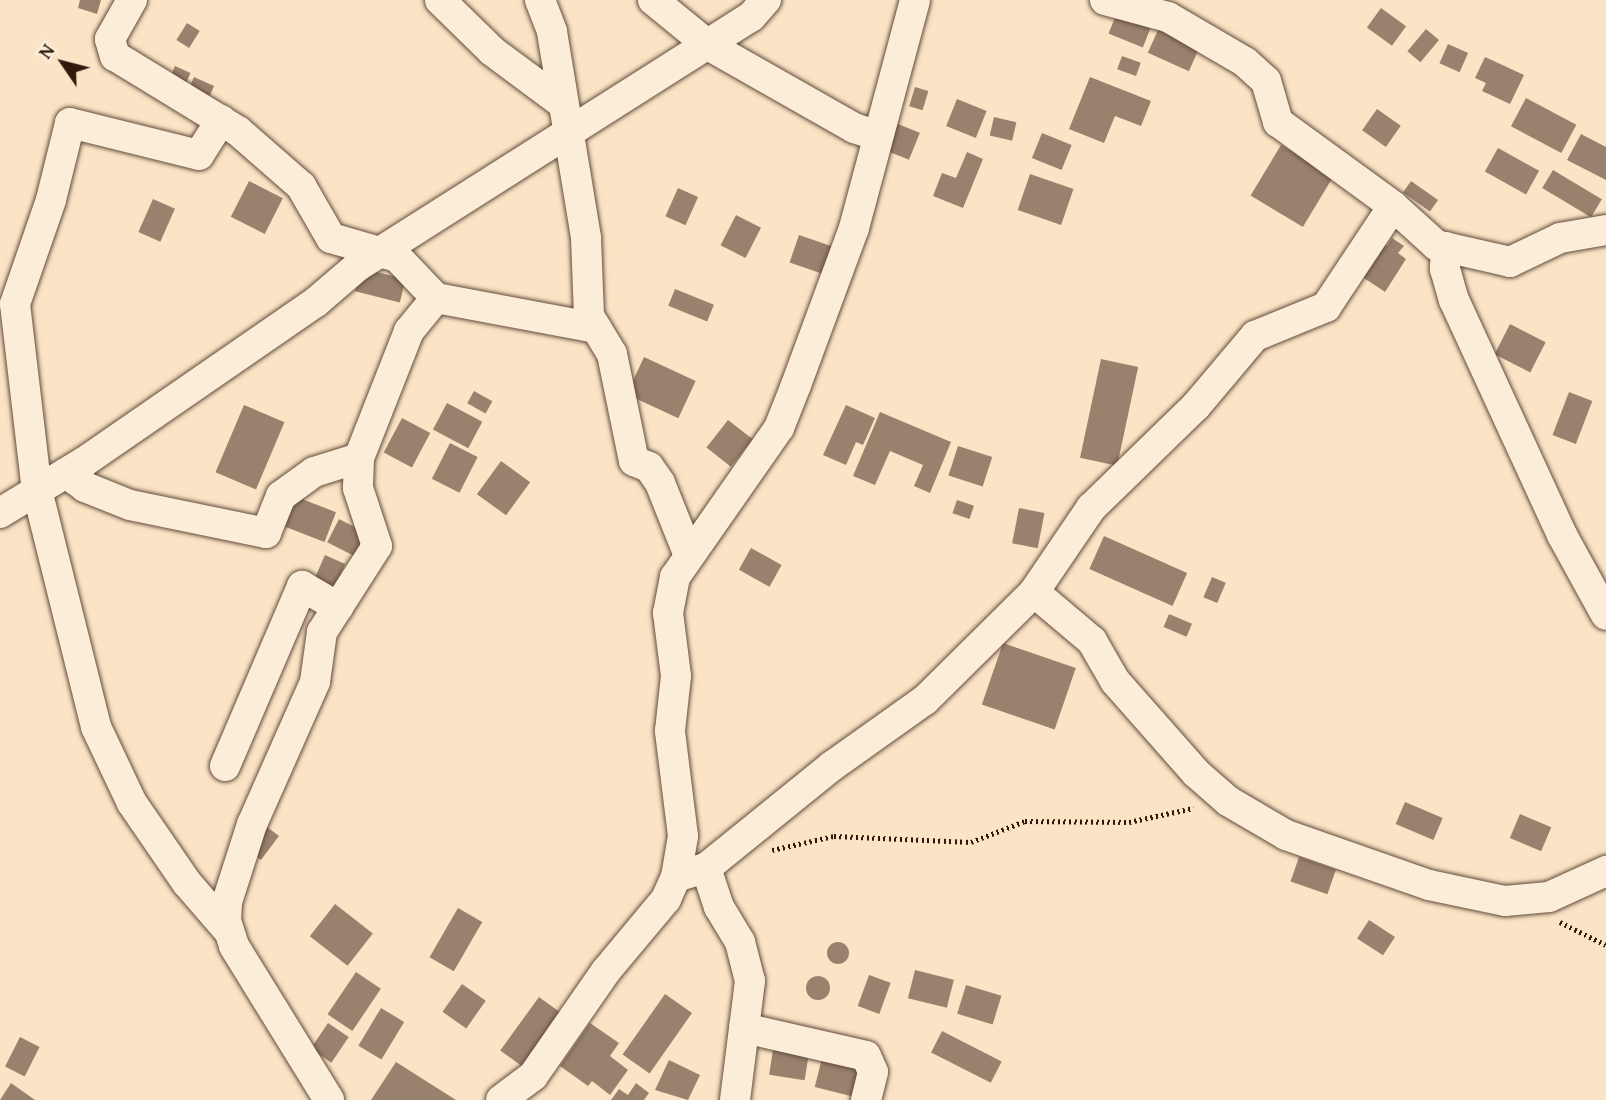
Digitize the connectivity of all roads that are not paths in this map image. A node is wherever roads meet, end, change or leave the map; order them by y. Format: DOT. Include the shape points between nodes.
graph roads {
  1 [pos="132,0"];
  2 [pos="440,0"];
  3 [pos="540,0"];
  4 [pos="653,0"];
  5 [pos="766,0"];
  6 [pos="915,0"];
  7 [pos="1105,0"];
  8 [pos="708,45"];
  9 [pos="562,103"];
  10 [pos="220,120"];
  11 [pos="568,135"];
  12 [pos="878,136"];
  13 [pos="1393,206"];
  14 [pos="1606,230"];
  15 [pos="1446,247"];
  16 [pos="384,251"];
  17 [pos="436,298"];
  18 [pos="596,328"];
  19 [pos="359,458"];
  20 [pos="66,473"];
  21 [pos="37,490"];
  22 [pos="0,513"];
  23 [pos="688,553"];
  24 [pos="1034,592"];
  25 [pos="338,607"];
  26 [pos="1606,615"];
  27 [pos="226,766"];
  28 [pos="716,858"];
  29 [pos="1606,871"];
  30 [pos="676,877"];
  31 [pos="227,929"];
  32 [pos="744,1028"];
  33 [pos="506,1099"];
  34 [pos="329,1100"];
  35 [pos="735,1100"];
  36 [pos="866,1100"];
  1 -- 10 [label="street" via="110,39 110,50 146,78"];
  2 -- 9 [label="street" via="492,51"];
  3 -- 9 [label="street" via="552,32"];
  4 -- 8 [label="street"];
  5 -- 8 [label="street" via="751,17"];
  6 -- 12 [label="street"];
  7 -- 13 [label="street" via="1168,17 1245,62 1266,81 1278,122"];
  8 -- 11 [label="street"];
  8 -- 12 [label="street" via="853,128"];
  9 -- 11 [label="street"];
  10 -- 16 [label="street" via="295,180 331,238"];
  10 -- 21 [label="street" via="199,155 70,123 51,200 15,304"];
  11 -- 16 [label="street"];
  11 -- 18 [label="street" via="589,260 587,307"];
  12 -- 23 [label="street" via="854,228 779,428"];
  13 -- 15 [label="street" via="1436,245"];
  13 -- 24 [label="street" via="1326,307 1255,336 1196,406 1091,508"];
  14 -- 15 [label="street" via="1560,238 1510,262"];
  15 -- 26 [label="street" via="1445,269 1454,300 1562,535"];
  16 -- 17 [label="street" via="397,257"];
  16 -- 20 [label="street"];
  17 -- 18 [label="street"];
  17 -- 19 [label="street" via="410,331"];
  18 -- 23 [label="street" via="612,354 634,461 649,467 660,483"];
  19 -- 20 [label="street" via="314,472 281,496 266,533 130,505 85,487"];
  19 -- 25 [label="street" via="358,488 377,545"];
  20 -- 21 [label="street"];
  21 -- 22 [label="street"];
  21 -- 31 [label="street" via="96,727 132,803 187,883"];
  23 -- 30 [label="street" via="675,577 668,613 677,676 670,732 683,836"];
  24 -- 28 [label="street" via="913,712 832,766"];
  24 -- 29 [label="street" via="1091,641 1115,681 1196,773 1228,801 1286,835 1429,885 1505,901 1549,897"];
  25 -- 27 [label="street" via="302,586"];
  25 -- 31 [label="street" via="322,632 315,682 239,860 227,902"];
  28 -- 30 [label="street"];
  28 -- 32 [label="street" via="719,908 740,942 750,981"];
  30 -- 33 [label="street" via="666,899 606,971 533,1076"];
  31 -- 34 [label="street" via="270,1008"];
  32 -- 35 [label="street"];
  32 -- 36 [label="street" via="866,1056 873,1072"];
}
